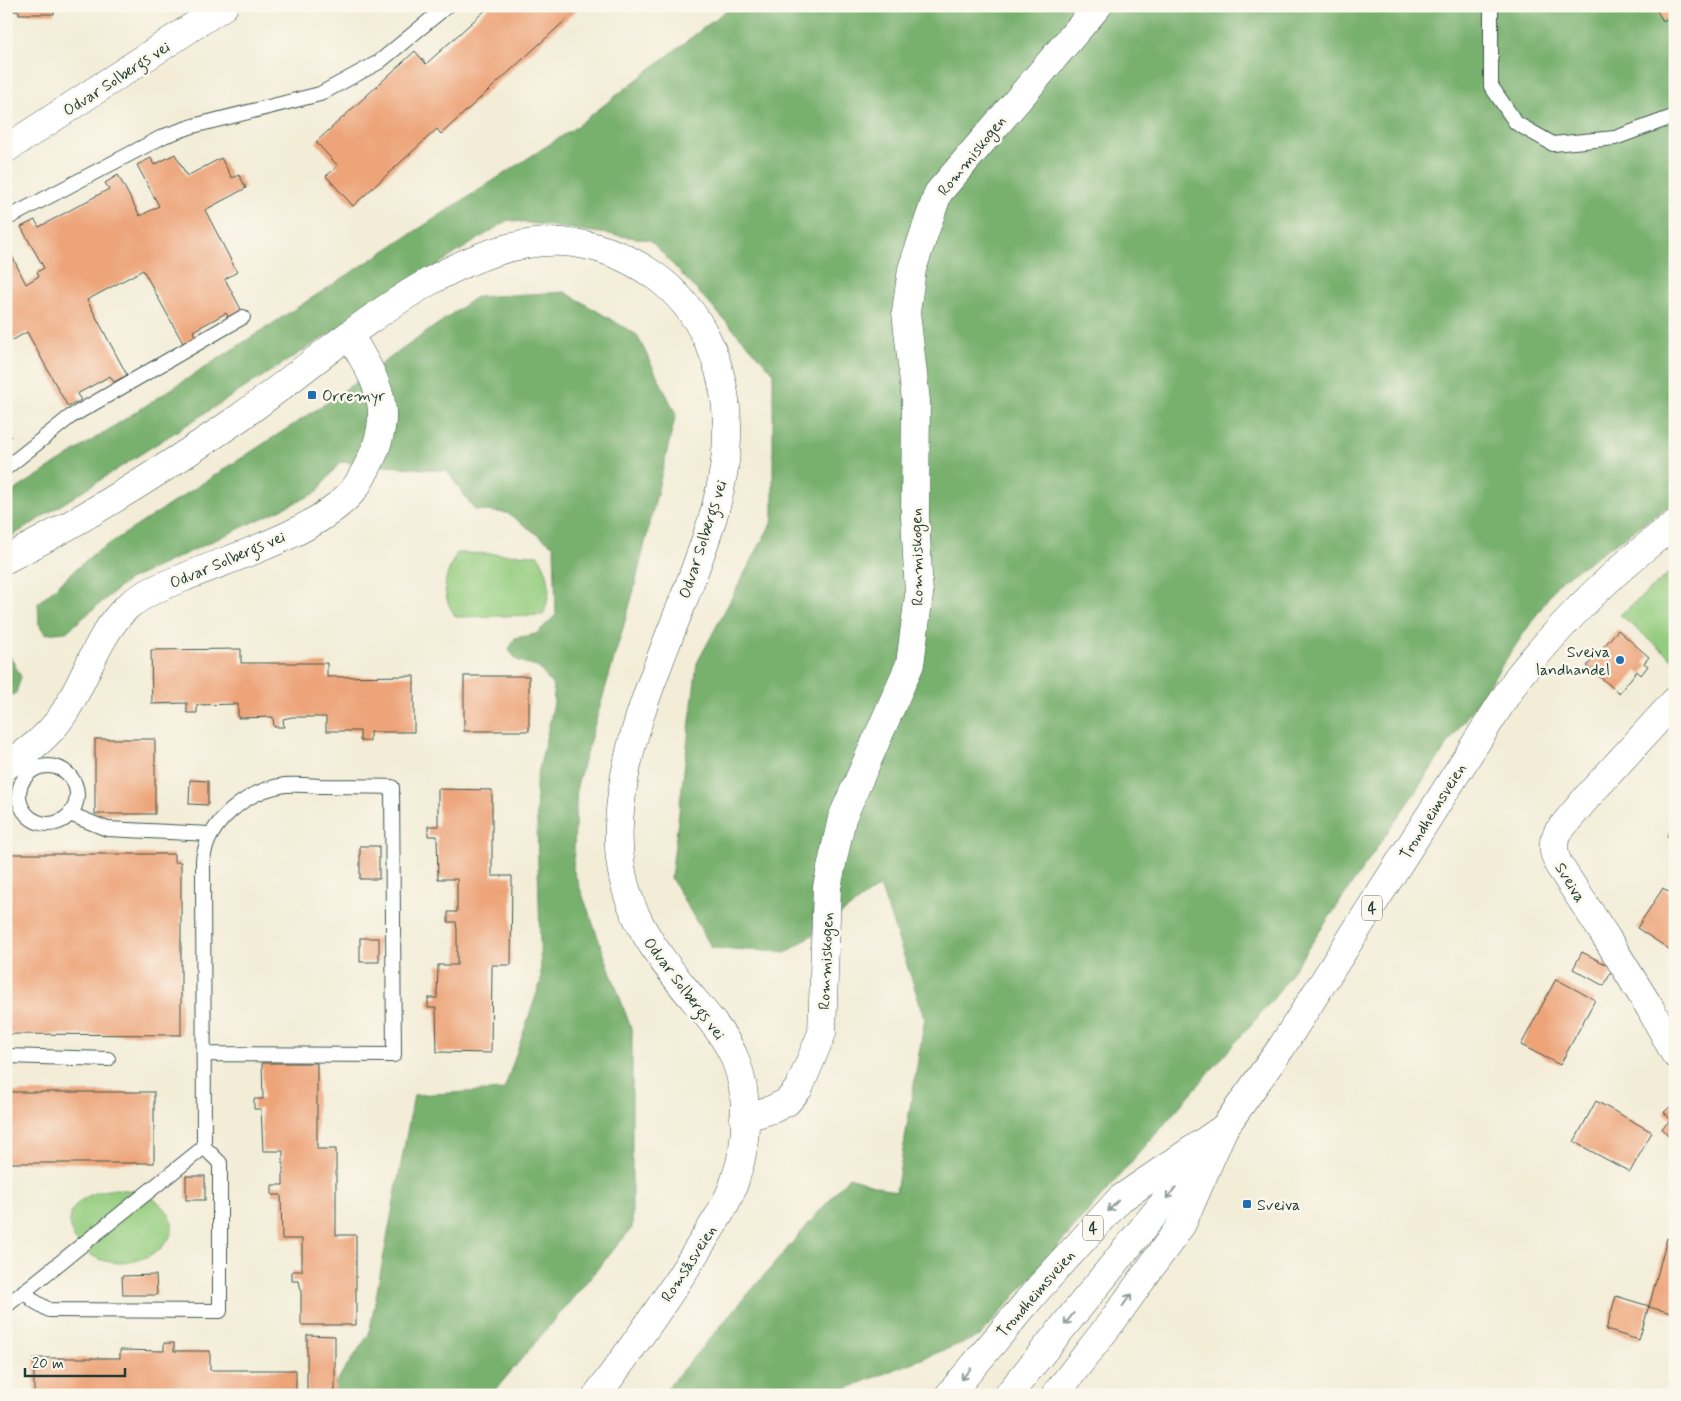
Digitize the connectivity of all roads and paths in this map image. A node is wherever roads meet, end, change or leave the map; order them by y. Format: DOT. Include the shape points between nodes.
graph roads {
  1 [pos="224,6"];
  2 [pos="447,6"];
  3 [pos="1098,6"];
  4 [pos="1491,6"];
  5 [pos="1675,116"];
  6 [pos="6,149"];
  7 [pos="6,218"];
  8 [pos="243,318"];
  9 [pos="350,336"];
  10 [pos="6,468"];
  11 [pos="1675,524"];
  12 [pos="6,559"];
  13 [pos="1675,702"];
  14 [pos="17,766"];
  15 [pos="70,814"];
  16 [pos="210,834"];
  17 [pos="204,1054"];
  18 [pos="1675,1054"];
  19 [pos="6,1056"];
  20 [pos="108,1059"];
  21 [pos="744,1118"];
  22 [pos="1224,1128"];
  23 [pos="204,1147"];
  24 [pos="24,1291"];
  25 [pos="6,1306"];
  26 [pos="597,1395"];
  27 [pos="949,1395"];
  28 [pos="1008,1395"];
  29 [pos="1055,1395"];
  1 -- 6 [label="main road, Odvar Solbergs vei"];
  2 -- 7 [label="lane" via="379,62 320,94 164,136"];
  3 -- 21 [label="main road, Rommiskogen" via="938,192 912,269 906,312 916,401 915,516 919,594 910,664 842,818 827,887 822,1033 799,1088 787,1102"];
  4 -- 5 [label="lane" via="1491,86 1516,122 1553,144 1615,138"];
  8 -- 10 [label="lane" via="70,417"];
  9 -- 12 [label="main road, Odvar Solbergs vei" via="168,465"];
  9 -- 14 [label="main road, Odvar Solbergs vei" via="376,380 382,407 382,431 376,452 352,492 310,524 172,582 129,606 104,638 62,716"];
  9 -- 21 [label="main road, Odvar Solbergs vei" via="392,305 481,257 522,245 562,241 601,248 639,265 668,286 694,314 712,347 724,386 725,464 698,560 633,737 622,786 618,833 628,896 639,926 722,1036 736,1061"];
  11 -- 22 [label="main road, Trondheimsveien / 4" via="1608,580 1542,647 1518,677 1282,1048"];
  13 -- 18 [label="main road, Sveiva" via="1588,796 1554,840 1558,864 1616,952"];
  14 -- 15 [label="lane" via="56,766 69,774 78,796"];
  14 -- 15 [label="lane" via="23,780 19,798 27,815 53,824"];
  15 -- 16 [label="lane" via="107,829"];
  16 -- 17 [label="lane" via="204,846 203,860"];
  16 -- 17 [label="lane" via="224,818 248,800 262,791 285,785 392,787 394,1055"];
  17 -- 23 [label="lane"];
  19 -- 20 [label="lane"];
  21 -- 26 [label="main road, Romsåsveien" via="743,1150 736,1181 718,1217 684,1272"];
  22 -- 27 [label="main road, Trondheimsveien / 4, one-way" via="1120,1199 1038,1289"];
  22 -- 28 [label="main road, one-way"];
  29 -- 22 [label="main road, Trondheimsveien / 4, one-way" via="1182,1224"];
  23 -- 24 [label="lane"];
  23 -- 24 [label="lane" via="220,1163 220,1311 49,1310"];
  24 -- 25 [label="lane"];
}
